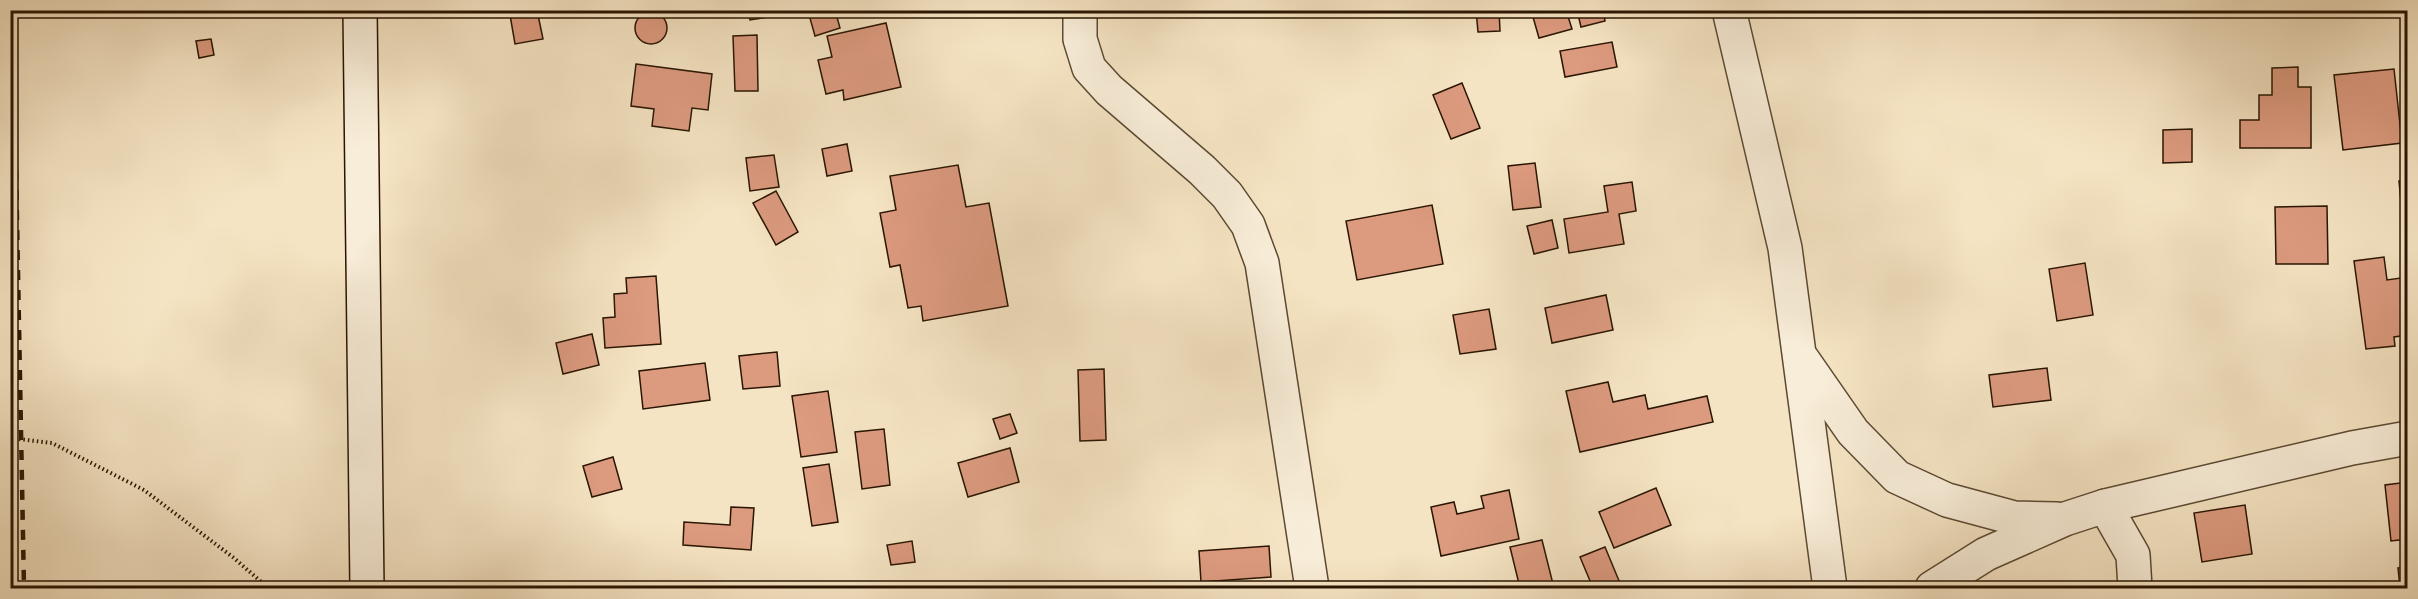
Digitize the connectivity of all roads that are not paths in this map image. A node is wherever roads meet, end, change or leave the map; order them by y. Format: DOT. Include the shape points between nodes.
graph roads {
  1 [pos="360,10"];
  2 [pos="1080,10"];
  3 [pos="1729,10"];
  4 [pos="1799,354"];
  5 [pos="2408,438"];
  6 [pos="2105,506"];
  7 [pos="2065,519"];
  8 [pos="367,588"];
  9 [pos="1312,588"];
  10 [pos="1830,588"];
  11 [pos="1932,588"];
  12 [pos="2135,588"];
  1 -- 8 [label="street"];
  2 -- 9 [label="street" via="1080,39 1089,68 1210,178 1248,225 1262,263"];
  3 -- 4 [label="street" via="1785,248"];
  4 -- 7 [label="street" via="1853,432 1897,477 1947,500 2014,518"];
  4 -- 10 [label="street"];
  5 -- 6 [label="street"];
  6 -- 7 [label="street"];
  6 -- 12 [label="street" via="2133,555"];
  7 -- 11 [label="street" via="1986,554"];
}
